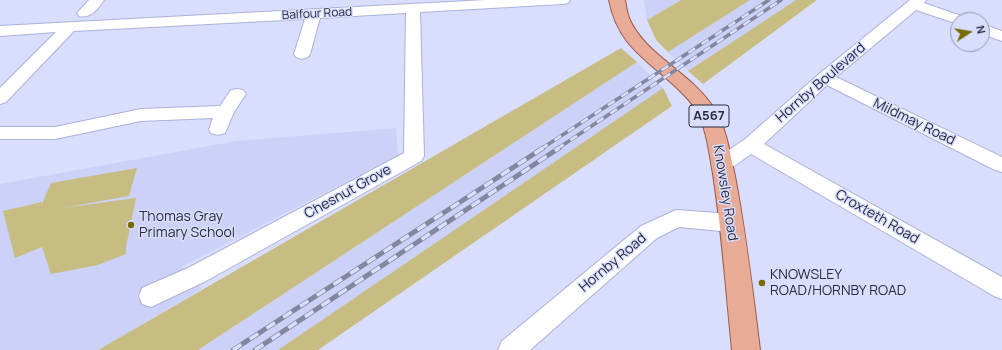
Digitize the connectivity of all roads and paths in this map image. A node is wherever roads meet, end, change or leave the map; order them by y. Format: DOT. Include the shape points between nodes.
graph roads {
  1 [pos="97,0"];
  2 [pos="563,0"];
  3 [pos="617,0"];
  4 [pos="917,2"];
  5 [pos="413,8"];
  6 [pos="84,13"];
  7 [pos="313,14"];
  8 [pos="950,16"];
  9 [pos="70,27"];
  10 [pos="0,31"];
  11 [pos="990,32"];
  12 [pos="1002,36"];
  13 [pos="302,54"];
  14 [pos="825,78"];
  15 [pos="237,94"];
  16 [pos="0,98"];
  17 [pos="0,133"];
  18 [pos="751,145"];
  19 [pos="722,164"];
  20 [pos="1002,165"];
  21 [pos="732,223"];
  22 [pos="1002,289"];
  23 [pos="151,296"];
  24 [pos="511,350"];
  25 [pos="746,350"];
  1 -- 6 [label="street"];
  2 -- 5 [label="street, Balfour Road"];
  3 -- 19 [label="main road, Knowsley Road / A567" via="620,19 631,36 701,102 713,122"];
  4 -- 8 [label="street"];
  4 -- 14 [label="street, Hornby Boulevard"];
  5 -- 7 [label="street, Balfour Road"];
  5 -- 23 [label="street, Chesnut Grove" via="414,156 198,274"];
  7 -- 9 [label="street, Balfour Road"];
  7 -- 13 [label="street"];
  9 -- 10 [label="street, Balfour Road"];
  9 -- 16 [label="street"];
  11 -- 12 [label="street"];
  14 -- 18 [label="street, Hornby Boulevard"];
  14 -- 20 [label="street, Mildmay Road"];
  15 -- 17 [label="street" via="221,120 141,115 55,133"];
  18 -- 19 [label="street, Hornby Boulevard"];
  18 -- 22 [label="street, Croxteth Road"];
  19 -- 21 [label="main road, Knowsley Road / A567"];
  21 -- 24 [label="street, Hornby Road" via="676,218 649,232"];
  21 -- 25 [label="main road, Knowsley Road / A567"];
}
